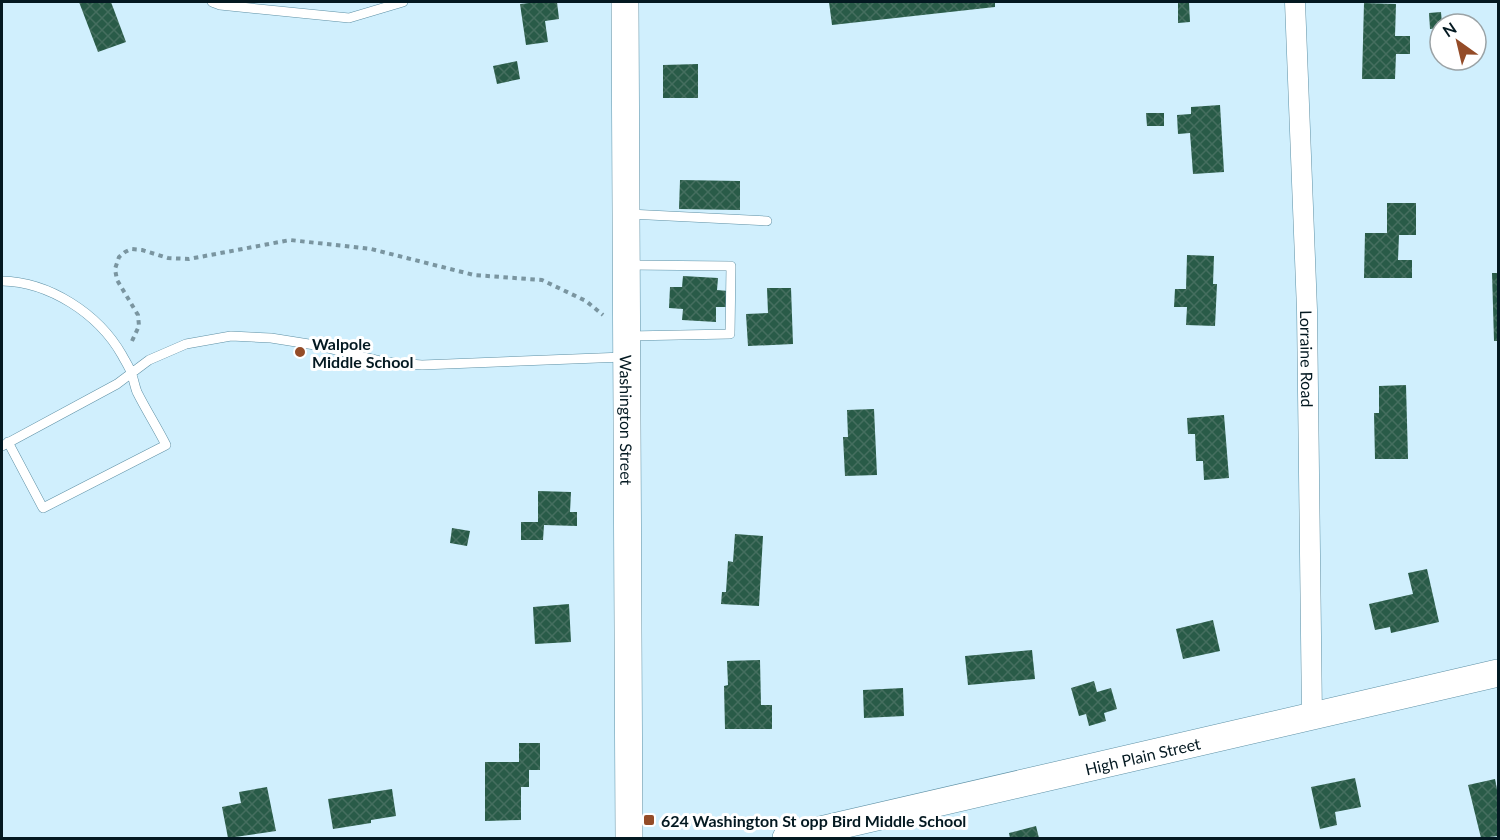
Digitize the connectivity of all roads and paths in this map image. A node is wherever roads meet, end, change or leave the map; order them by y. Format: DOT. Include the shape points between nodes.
graph roads {
  1 [pos="212,2"];
  2 [pos="403,2"];
  3 [pos="625,2"];
  4 [pos="1295,2"];
  5 [pos="626,214"];
  6 [pos="767,221"];
  7 [pos="626,265"];
  8 [pos="2,281"];
  9 [pos="603,315"];
  10 [pos="626,347"];
  11 [pos="119,350"];
  12 [pos="132,373"];
  13 [pos="5,444"];
  14 [pos="1498,673"];
  15 [pos="1312,716"];
  16 [pos="629,838"];
  17 [pos="786,838"];
  1 -- 2 [label="lane" via="350,18"];
  3 -- 5 [label="main road, Washington Street"];
  4 -- 15 [label="street, Lorraine Road" via="1307,310"];
  5 -- 6 [label="lane"];
  5 -- 7 [label="main road, Washington Street"];
  7 -- 10 [label="main road, Washington Street"];
  7 -- 10 [label="lane" via="731,266 730,334"];
  8 -- 11 [label="lane" via="26,284 67,301 92,318"];
  9 -- 11 [label="path" via="586,301 542,280 474,274 371,249 290,240 189,259 131,249 119,257 115,269 117,280 138,315 139,326 132,341"];
  10 -- 12 [label="lane" via="422,365 385,362 271,338 231,336 186,344 149,360"];
  10 -- 16 [label="main road, Washington Street"];
  11 -- 12 [label="lane"];
  12 -- 13 [label="lane"];
  12 -- 13 [label="lane" via="136,390 166,445 43,508"];
  14 -- 15 [label="main road, High Plain Street"];
  15 -- 17 [label="main road, High Plain Street"];
}
